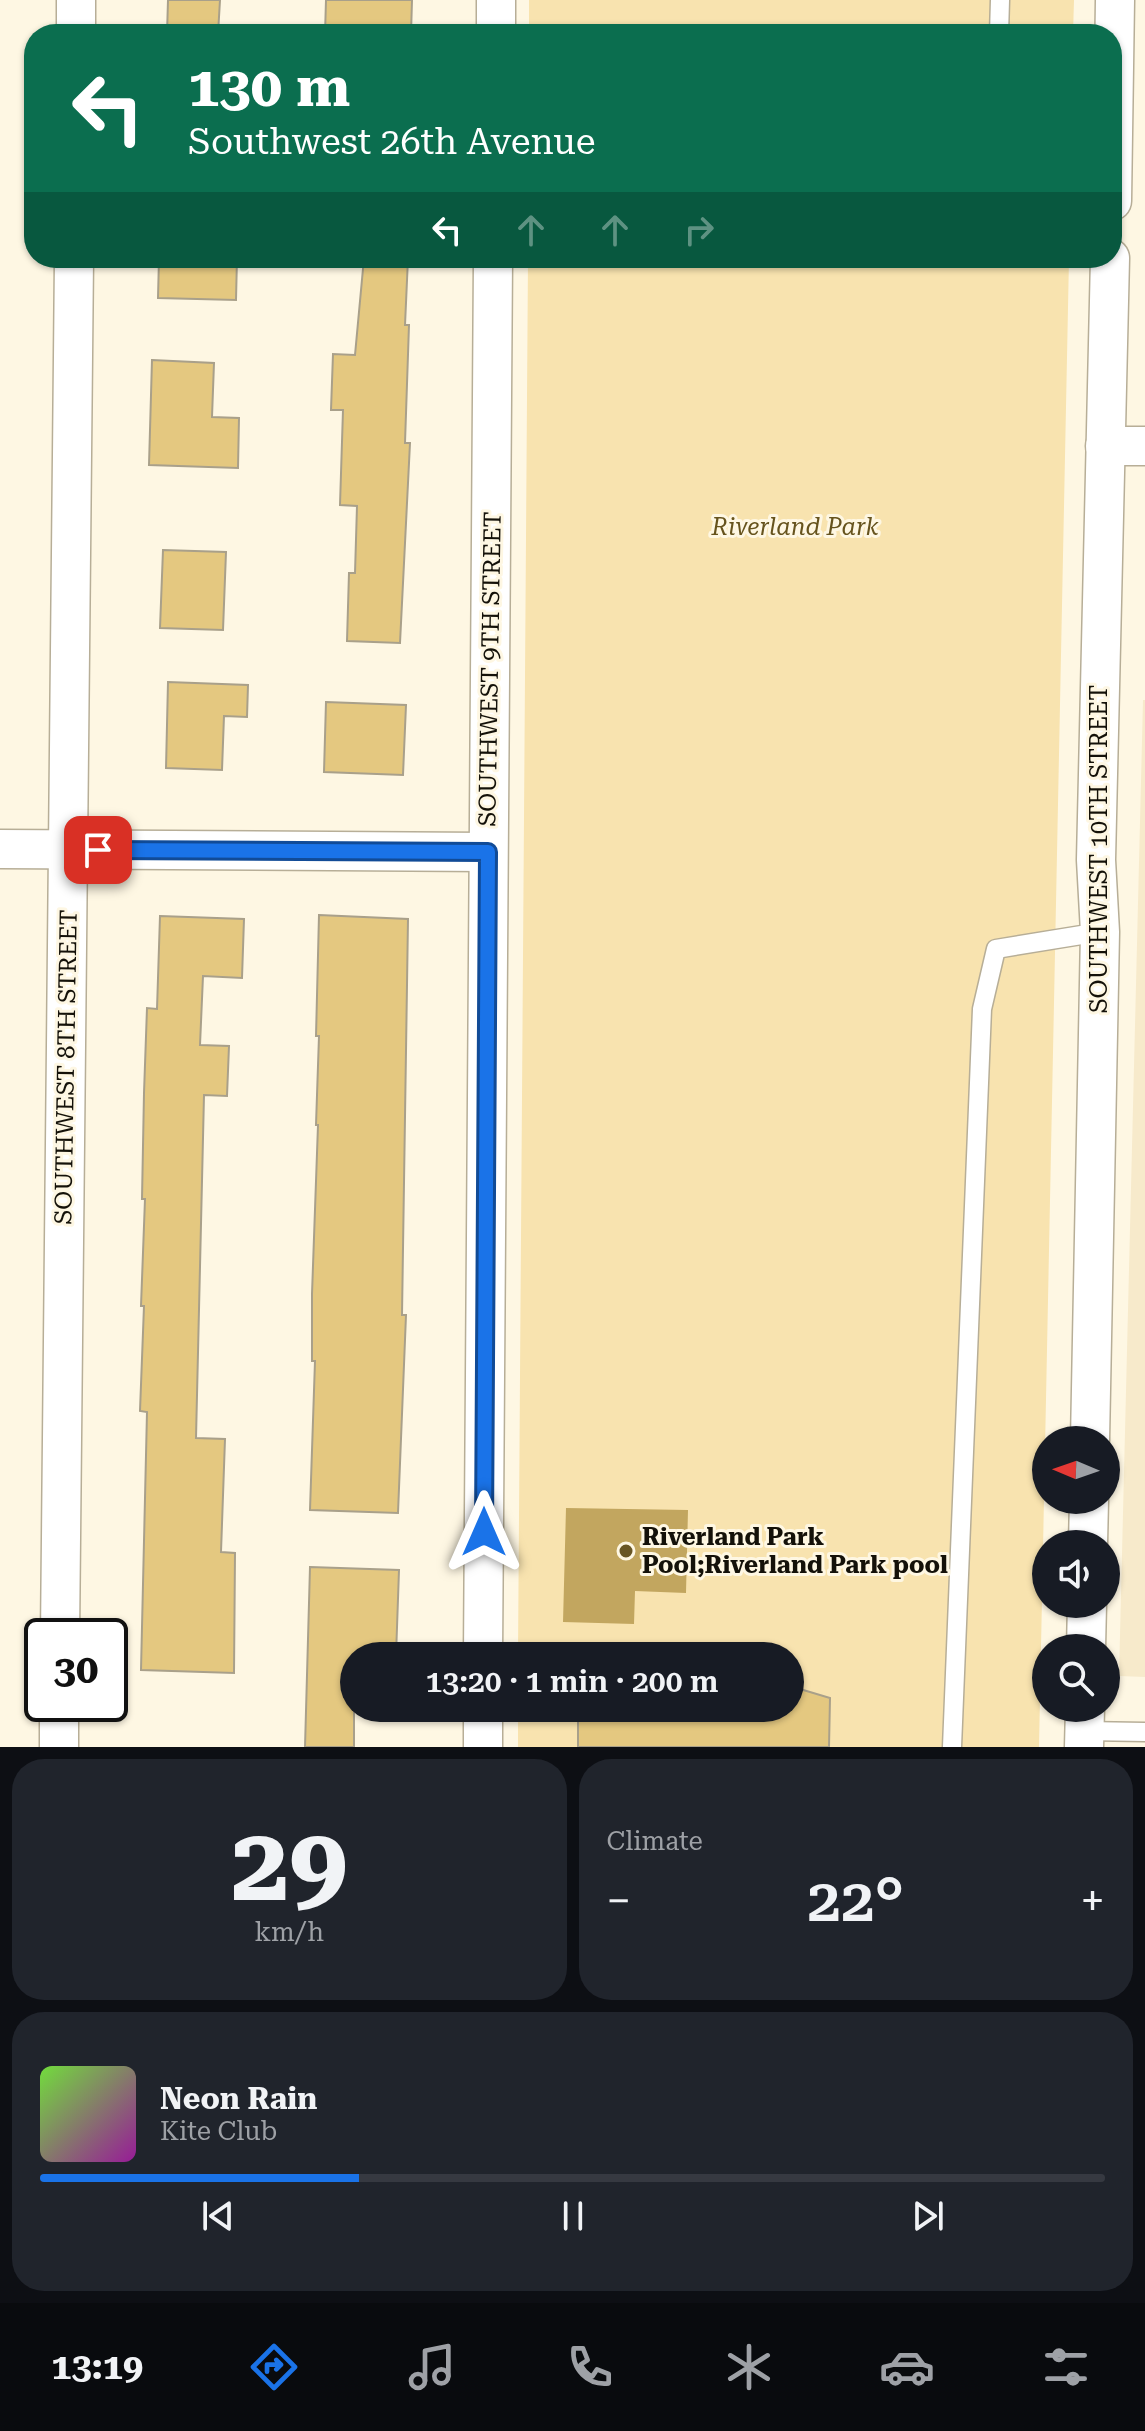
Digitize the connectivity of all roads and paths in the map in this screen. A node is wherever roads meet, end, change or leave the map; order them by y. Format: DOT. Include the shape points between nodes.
graph roads {
  1 [pos="76,0"];
  2 [pos="496,0"];
  3 [pos="1000,0"];
  4 [pos="1115,0"];
  5 [pos="76,24"];
  6 [pos="496,24"];
  7 [pos="999,24"];
  8 [pos="1115,24"];
  9 [pos="74,268"];
  10 [pos="493,268"];
  11 [pos="1110,268"];
  12 [pos="1105,446"];
  13 [pos="1145,446"];
  14 [pos="0,849"];
  15 [pos="68,850"];
  16 [pos="488,852"];
  17 [pos="1100,932"];
  18 [pos="1090,1426"];
  19 [pos="60,1618"];
  20 [pos="483,1642"];
  21 [pos="59,1722"];
  22 [pos="483,1722"];
  23 [pos="1084,1729"];
  24 [pos="1145,1732"];
  25 [pos="59,1747"];
  26 [pos="483,1747"];
  27 [pos="952,1747"];
  1 -- 5 [label="street"];
  2 -- 6 [label="street"];
  3 -- 7 [label="lane"];
  4 -- 8 [label="street"];
  9 -- 15 [label="street, SOUTHWEST 8TH STREET"];
  10 -- 16 [label="street, SOUTHWEST 9TH STREET"];
  11 -- 12 [label="street, SOUTHWEST 10TH STREET"];
  12 -- 13 [label="street"];
  12 -- 17 [label="street, SOUTHWEST 10TH STREET" via="1096,860"];
  14 -- 15 [label="street"];
  15 -- 16 [label="street"];
  15 -- 19 [label="street, SOUTHWEST 8TH STREET"];
  16 -- 20 [label="street, SOUTHWEST 9TH STREET"];
  17 -- 18 [label="street, SOUTHWEST 10TH STREET"];
  17 -- 27 [label="lane" via="996,949 982,1009"];
  21 -- 25 [label="street"];
  22 -- 26 [label="street"];
  23 -- 24 [label="lane"];
}
